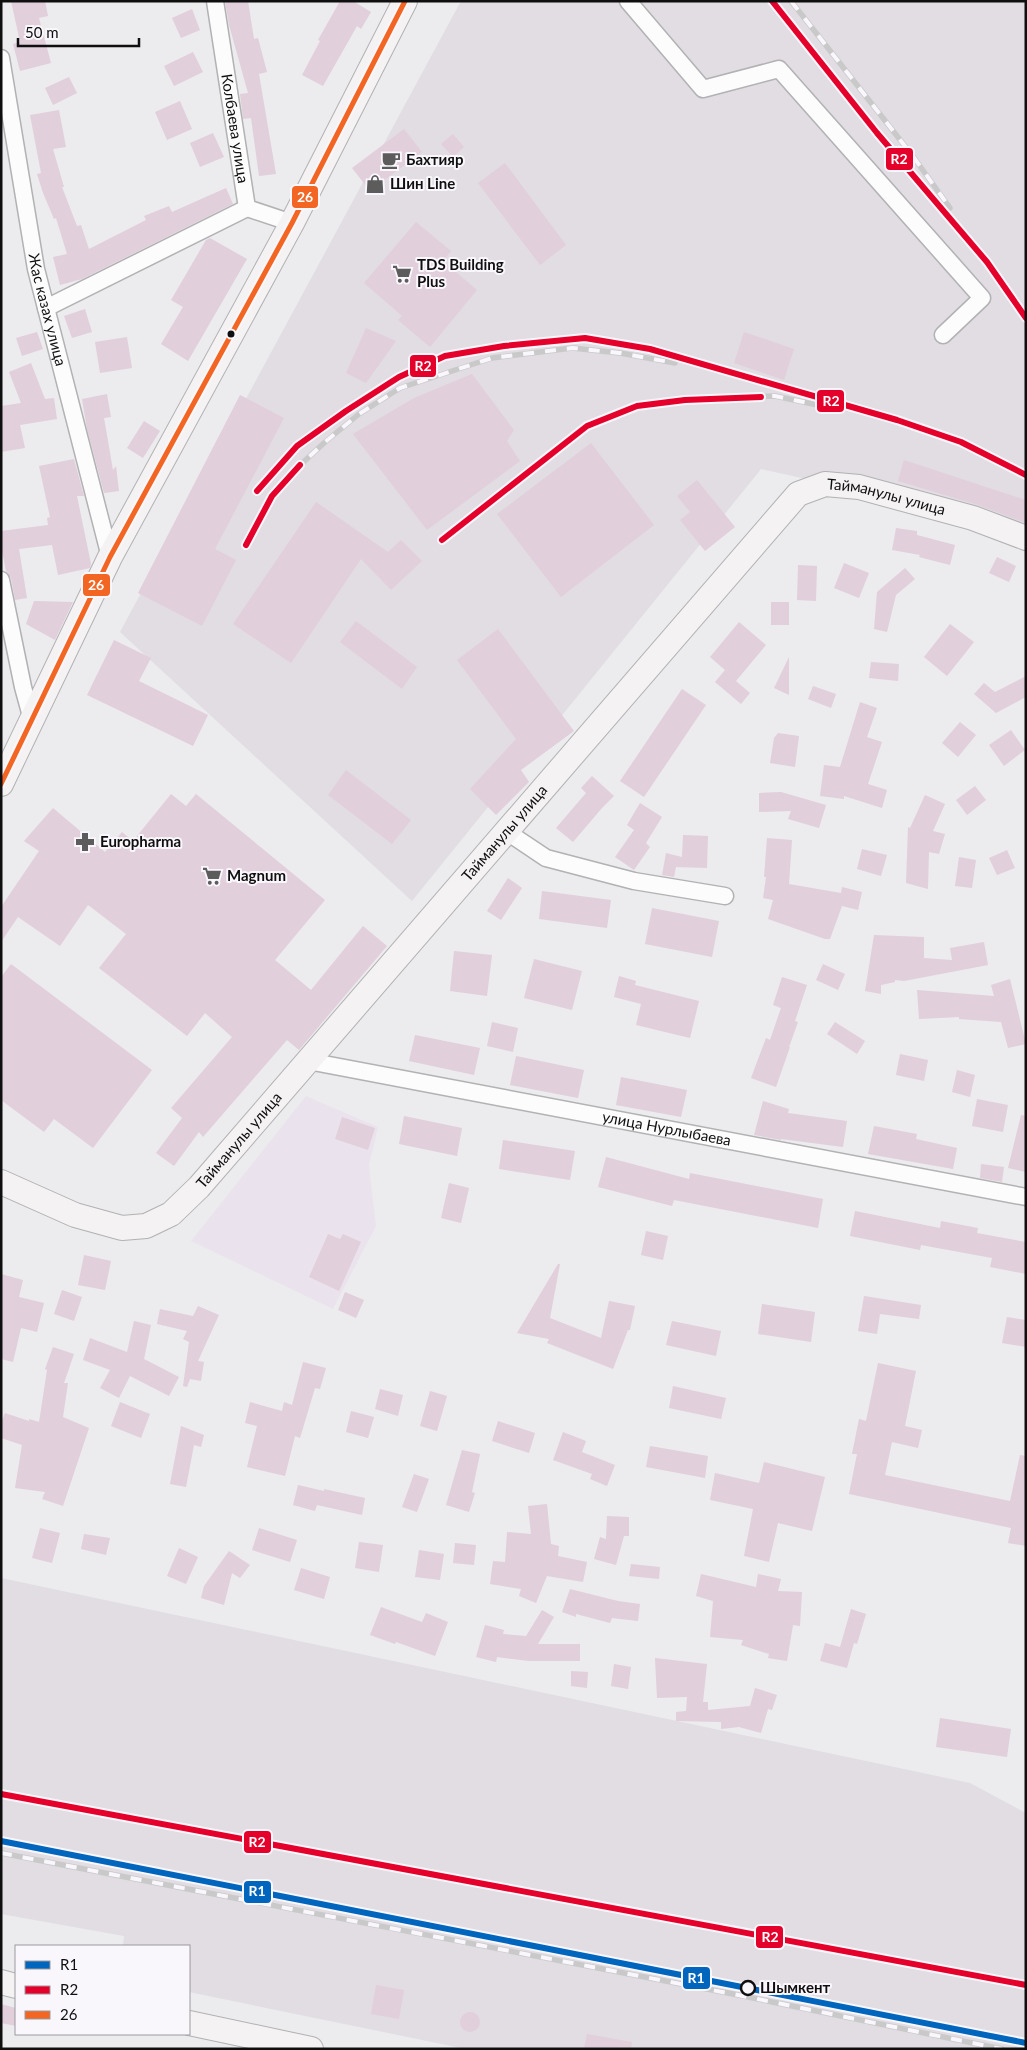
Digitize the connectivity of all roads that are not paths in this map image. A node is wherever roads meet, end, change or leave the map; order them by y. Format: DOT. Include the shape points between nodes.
graph roads {
  1 [pos="215,1"];
  2 [pos="406,1"];
  3 [pos="628,1"];
  4 [pos="1,58"];
  5 [pos="247,208"];
  6 [pos="292,223"];
  7 [pos="46,308"];
  8 [pos="943,335"];
  9 [pos="1026,538"];
  10 [pos="110,557"];
  11 [pos="1,580"];
  12 [pos="32,720"];
  13 [pos="1,784"];
  14 [pos="507,832"];
  15 [pos="724,896"];
  16 [pos="308,1061"];
  17 [pos="1,1182"];
  18 [pos="1026,1197"];
  19 [pos="1,1982"];
  20 [pos="15,1986"];
  21 [pos="190,2022"];
  22 [pos="310,2049"];
  1 -- 5 [label="street, Колбаева улица"];
  2 -- 6 [label="street"];
  3 -- 8 [label="street" via="703,89 778,69 982,298"];
  4 -- 7 [label="street, Жас казах улица" via="36,269"];
  5 -- 6 [label="street"];
  5 -- 7 [label="street"];
  6 -- 10 [label="street"];
  7 -- 10 [label="street, Жас казах улица"];
  9 -- 14 [label="street, Тайманулы улица" via="973,518 859,487 825,484 798,494"];
  10 -- 12 [label="street"];
  11 -- 12 [label="street"];
  12 -- 13 [label="street"];
  14 -- 15 [label="street" via="546,858 634,881"];
  14 -- 16 [label="street, Тайманулы улица"];
  16 -- 17 [label="street, Тайманулы улица" via="198,1187 171,1214 146,1226 122,1228 98,1223"];
  16 -- 18 [label="street, улица Нурлыбаева"];
  19 -- 20 [label="street"];
  21 -- 22 [label="street"];
}
